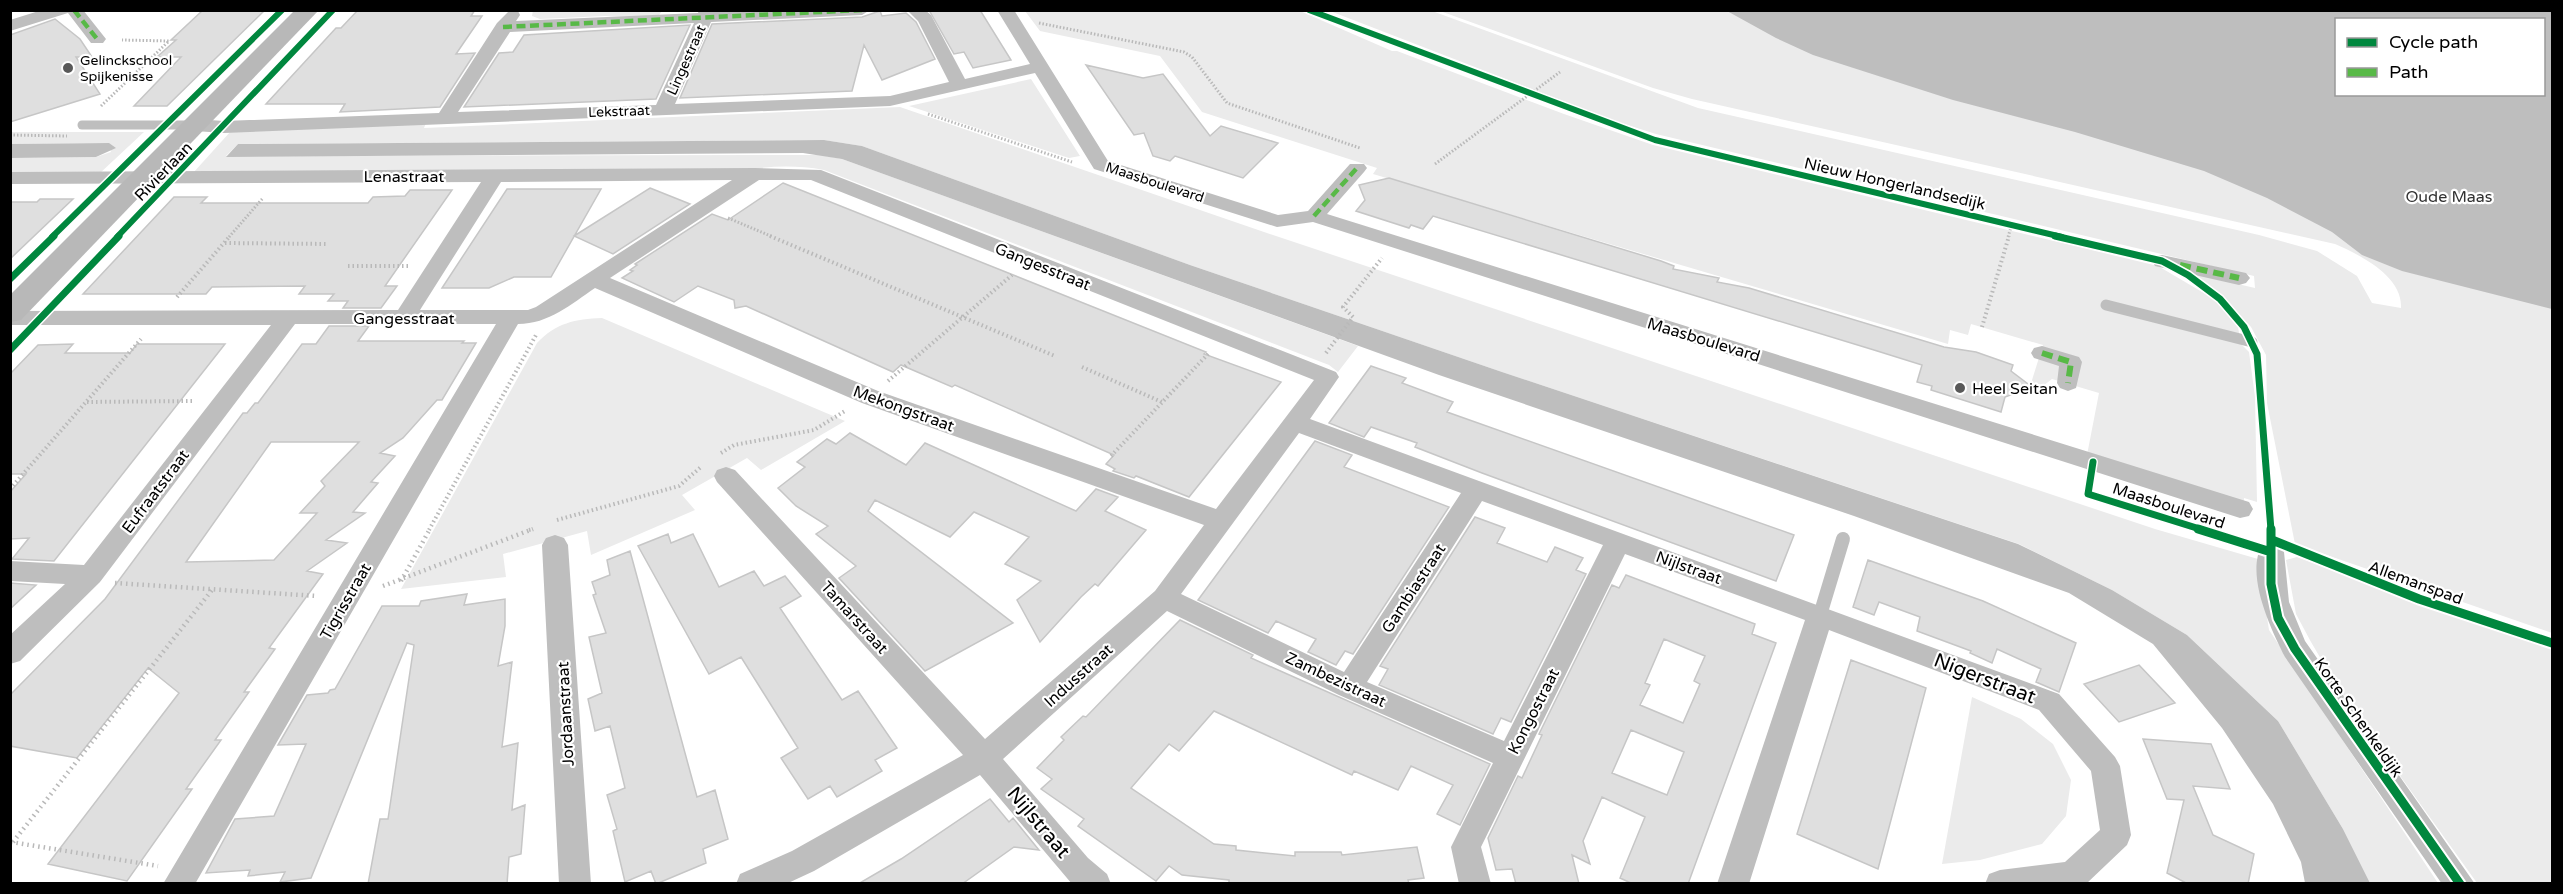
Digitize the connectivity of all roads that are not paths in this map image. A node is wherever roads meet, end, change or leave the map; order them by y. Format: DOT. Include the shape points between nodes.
graph roads {
  1 [pos="61,10"];
  2 [pos="74,10"];
  3 [pos="308,10"];
  4 [pos="515,10"];
  5 [pos="862,10"];
  6 [pos="915,10"];
  7 [pos="706,14"];
  8 [pos="1007,14"];
  9 [pos="10,26"];
  10 [pos="503,27"];
  11 [pos="97,39"];
  12 [pos="1040,67"];
  13 [pos="960,86"];
  14 [pos="663,110"];
  15 [pos="446,116"];
  16 [pos="82,124"];
  17 [pos="195,125"];
  18 [pos="1359,158"];
  19 [pos="755,174"];
  20 [pos="495,176"];
  21 [pos="10,178"];
  22 [pos="143,178"];
  23 [pos="1314,216"];
  24 [pos="2162,261"];
  25 [pos="2239,278"];
  26 [pos="595,280"];
  27 [pos="2106,305"];
  28 [pos="10,313"];
  29 [pos="10,318"];
  30 [pos="288,318"];
  31 [pos="404,318"];
  32 [pos="511,318"];
  33 [pos="2252,342"];
  34 [pos="2042,353"];
  35 [pos="1328,377"];
  36 [pos="2068,383"];
  37 [pos="1294,422"];
  38 [pos="717,464"];
  39 [pos="1476,490"];
  40 [pos="2240,509"];
  41 [pos="1219,520"];
  42 [pos="552,530"];
  43 [pos="1843,539"];
  44 [pos="1618,541"];
  45 [pos="2271,552"];
  46 [pos="10,571"];
  47 [pos="91,575"];
  48 [pos="1164,598"];
  49 [pos="1820,615"];
  50 [pos="10,652"];
  51 [pos="1349,687"];
  52 [pos="1510,757"];
  53 [pos="984,758"];
  54 [pos="182,877"];
  55 [pos="575,884"];
  56 [pos="751,884"];
  57 [pos="1096,884"];
  58 [pos="1475,884"];
  59 [pos="1733,884"];
  60 [pos="2000,884"];
  61 [pos="2460,884"];
  1 -- 9 [label="street"];
  2 -- 11 [label="street"];
  3 -- 17 [label="street, Rivierlaan"];
  4 -- 10 [label="street"];
  5 -- 7 [label="street"];
  6 -- 13 [label="street" via="925,19"];
  7 -- 10 [label="street"];
  7 -- 14 [label="street, Lingestraat"];
  8 -- 12 [label="street, Maasboulevard"];
  10 -- 15 [label="street"];
  12 -- 13 [label="street, Lekstraat"];
  12 -- 23 [label="street, Maasboulevard" via="1101,165 1277,221"];
  13 -- 14 [label="street, Lekstraat" via="890,101"];
  14 -- 15 [label="street, Lekstraat"];
  15 -- 17 [label="street, Lekstraat" via="224,127"];
  16 -- 17 [label="lane"];
  17 -- 22 [label="street, Rivierlaan"];
  18 -- 23 [label="street"];
  19 -- 20 [label="street, Gangesstraat"];
  19 -- 26 [label="street, Gangesstraat"];
  19 -- 35 [label="street, Gangesstraat" via="814,174"];
  20 -- 22 [label="street, Lenastraat"];
  20 -- 31 [label="street"];
  21 -- 22 [label="street, Lenastraat"];
  22 -- 28 [label="street, Rivierlaan"];
  23 -- 40 [label="street, Maasboulevard"];
  24 -- 25 [label="street"];
  26 -- 32 [label="street, Gangesstraat" via="544,312"];
  26 -- 41 [label="street, Mekongstraat" via="870,396"];
  27 -- 33 [label="lane"];
  29 -- 30 [label="street, Gangesstraat"];
  30 -- 31 [label="street, Gangesstraat"];
  30 -- 47 [label="street, Eufraatstraat"];
  31 -- 32 [label="street, Gangesstraat"];
  32 -- 54 [label="street, Tigrisstraat"];
  34 -- 36 [label="street" via="2071,362"];
  35 -- 37 [label="street, Indusstraat"];
  37 -- 39 [label="street, Nijlstraat"];
  37 -- 41 [label="street, Indusstraat"];
  38 -- 53 [label="street, Tamarstraat"];
  39 -- 44 [label="street, Nijlstraat"];
  39 -- 51 [label="street, Gambiastraat"];
  41 -- 48 [label="street, Indusstraat"];
  42 -- 55 [label="street, Jordaanstraat"];
  43 -- 49 [label="lane"];
  44 -- 49 [label="street, Nijlstraat"];
  44 -- 52 [label="street, Kongostraat"];
  45 -- 61 [label="street, Korte Schenkeldijk" via="2271,584 2278,618 2295,649"];
  46 -- 47 [label="street"];
  47 -- 50 [label="street, Eufraatstraat"];
  48 -- 51 [label="street, Zambezistraat"];
  48 -- 53 [label="street, Indusstraat"];
  49 -- 59 [label="street"];
  49 -- 60 [label="street, Nigerstraat" via="2049,702 2105,766 2116,835 2072,876"];
  51 -- 52 [label="street, Zambezistraat"];
  52 -- 58 [label="street, Kongostraat" via="1466,847"];
  53 -- 56 [label="street, Indusstraat" via="803,861"];
  53 -- 57 [label="street, Nijlstraat" via="1077,868"];
}
